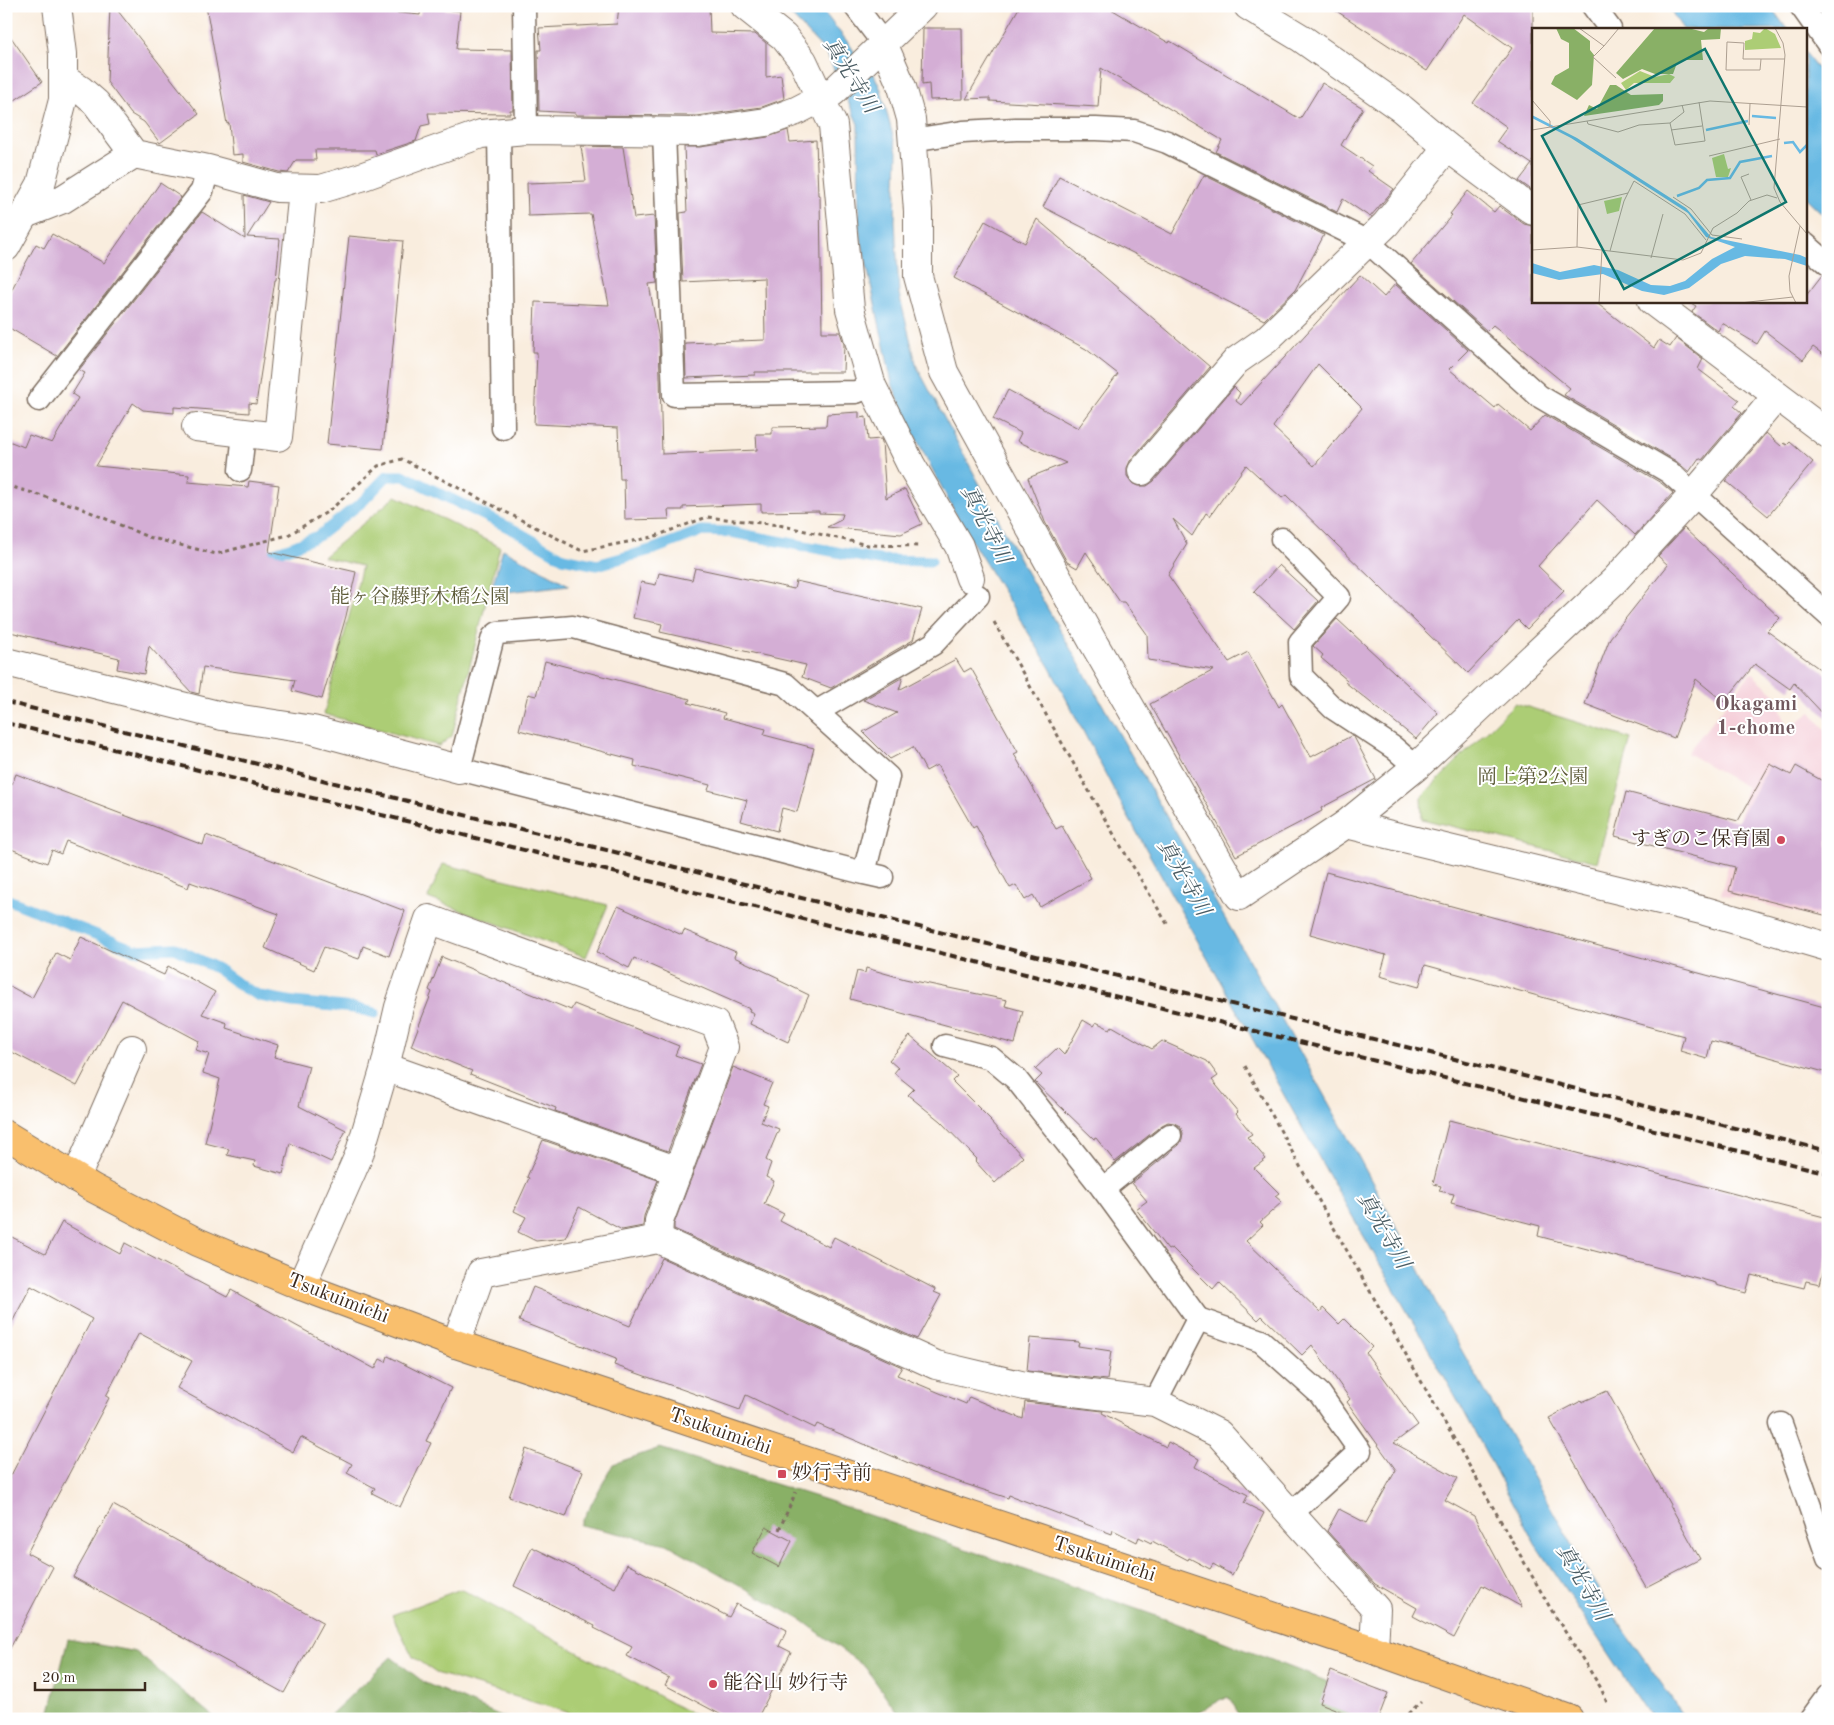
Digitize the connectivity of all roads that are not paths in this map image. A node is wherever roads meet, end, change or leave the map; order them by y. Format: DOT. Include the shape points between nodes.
graph roads {
  1 [pos="57,6"];
  2 [pos="524,6"];
  3 [pos="745,6"];
  4 [pos="855,6"];
  5 [pos="923,6"];
  6 [pos="1248,6"];
  7 [pos="1592,6"];
  8 [pos="1801,6"];
  9 [pos="1609,28"];
  10 [pos="1828,44"];
  11 [pos="879,48"];
  12 [pos="64,79"];
  13 [pos="827,96"];
  14 [pos="526,130"];
  15 [pos="499,131"];
  16 [pos="664,132"];
  17 [pos="912,140"];
  18 [pos="1448,147"];
  19 [pos="134,154"];
  20 [pos="208,170"];
  21 [pos="303,190"];
  22 [pos="1532,210"];
  23 [pos="26,214"];
  24 [pos="1368,242"];
  25 [pos="1806,245"];
  26 [pos="6,247"];
  27 [pos="1828,264"];
  28 [pos="1653,302"];
  29 [pos="872,386"];
  30 [pos="1777,396"];
  31 [pos="39,400"];
  32 [pos="196,427"];
  33 [pos="503,428"];
  34 [pos="244,433"];
  35 [pos="1828,434"];
  36 [pos="240,470"];
  37 [pos="1142,471"];
  38 [pos="1694,494"];
  39 [pos="1282,539"];
  40 [pos="974,587"];
  41 [pos="1828,615"];
  42 [pos="6,662"];
  43 [pos="816,712"];
  44 [pos="1416,767"];
  45 [pos="459,769"];
  46 [pos="1346,824"];
  47 [pos="1828,947"];
  48 [pos="945,1046"];
  49 [pos="132,1049"];
  50 [pos="385,1067"];
  51 [pos="6,1135"];
  52 [pos="1170,1135"];
  53 [pos="678,1171"];
  54 [pos="76,1178"];
  55 [pos="1103,1189"];
  56 [pos="658,1239"];
  57 [pos="301,1286"];
  58 [pos="1198,1319"];
  59 [pos="456,1344"];
  60 [pos="1155,1402"];
  61 [pos="1782,1424"];
  62 [pos="1292,1514"];
  63 [pos="1828,1558"];
  64 [pos="1374,1650"];
  65 [pos="1828,1696"];
  66 [pos="1568,1719"];
  67 [pos="1811,1719"];
  1 -- 12 [label="street"];
  2 -- 14 [label="lane"];
  3 -- 13 [label="street" via="784,37"];
  4 -- 11 [label="lane"];
  5 -- 11 [label="street"];
  6 -- 18 [label="street" via="1301,38"];
  7 -- 9 [label="lane"];
  8 -- 10 [label="lane"];
  11 -- 13 [label="street"];
  11 -- 17 [label="street" via="902,87 911,118"];
  12 -- 19 [label="street" via="96,103"];
  12 -- 23 [label="street" via="63,100 42,184"];
  13 -- 16 [label="street" via="766,122 698,132"];
  13 -- 29 [label="street" via="833,125 850,309"];
  14 -- 15 [label="street"];
  14 -- 16 [label="street"];
  15 -- 21 [label="street" via="481,134 329,187"];
  15 -- 33 [label="lane"];
  16 -- 29 [label="lane" via="674,395 856,392"];
  17 -- 24 [label="lane" via="963,132 1016,129 1134,131 1167,142"];
  17 -- 46 [label="street" via="918,211 918,276 944,372 1238,896"];
  18 -- 22 [label="street"];
  18 -- 24 [label="street"];
  19 -- 20 [label="street"];
  19 -- 23 [label="street" via="64,199"];
  20 -- 21 [label="street" via="277,188"];
  20 -- 31 [label="lane" via="202,191"];
  21 -- 34 [label="street" via="278,437"];
  23 -- 26 [label="street"];
  24 -- 37 [label="street" via="1266,340 1236,361"];
  24 -- 38 [label="lane" via="1539,396 1669,472"];
  25 -- 27 [label="lane"];
  28 -- 30 [label="street"];
  29 -- 40 [label="street" via="911,465 959,546"];
  30 -- 35 [label="street"];
  30 -- 38 [label="street"];
  32 -- 34 [label="street"];
  34 -- 36 [label="lane"];
  38 -- 41 [label="lane"];
  38 -- 44 [label="street" via="1615,580"];
  39 -- 44 [label="lane" via="1339,597 1300,642 1301,676 1333,708 1394,748"];
  40 -- 43 [label="lane" via="933,644"];
  42 -- 45 [label="street" via="222,716 314,730"];
  43 -- 45 [label="lane" via="785,684 572,627 498,633 493,637"];
  43 -- 45 [label="lane" via="888,777 873,875"];
  44 -- 46 [label="street"];
  46 -- 47 [label="street" via="1705,911"];
  48 -- 55 [label="lane" via="990,1058 1016,1080"];
  49 -- 54 [label="street"];
  50 -- 53 [label="street"];
  50 -- 53 [label="street" via="399,1007 429,919 715,1024 724,1047"];
  50 -- 57 [label="street" via="359,1154"];
  51 -- 54 [label="main road, Tsukuimichi"];
  52 -- 55 [label="lane"];
  53 -- 56 [label="street" via="659,1221"];
  54 -- 57 [label="main road, Tsukuimichi" via="197,1242"];
  55 -- 58 [label="lane"];
  56 -- 59 [label="street" via="481,1274"];
  56 -- 60 [label="street" via="936,1365 1025,1386"];
  57 -- 59 [label="main road, Tsukuimichi"];
  58 -- 60 [label="lane"];
  58 -- 62 [label="lane" via="1260,1341 1320,1394 1360,1451"];
  59 -- 64 [label="main road, Tsukuimichi"];
  60 -- 62 [label="street" via="1219,1434"];
  61 -- 63 [label="lane"];
  62 -- 64 [label="street" via="1376,1609"];
  64 -- 66 [label="main road, Tsukuimichi"];
  65 -- 67 [label="lane"];
}
